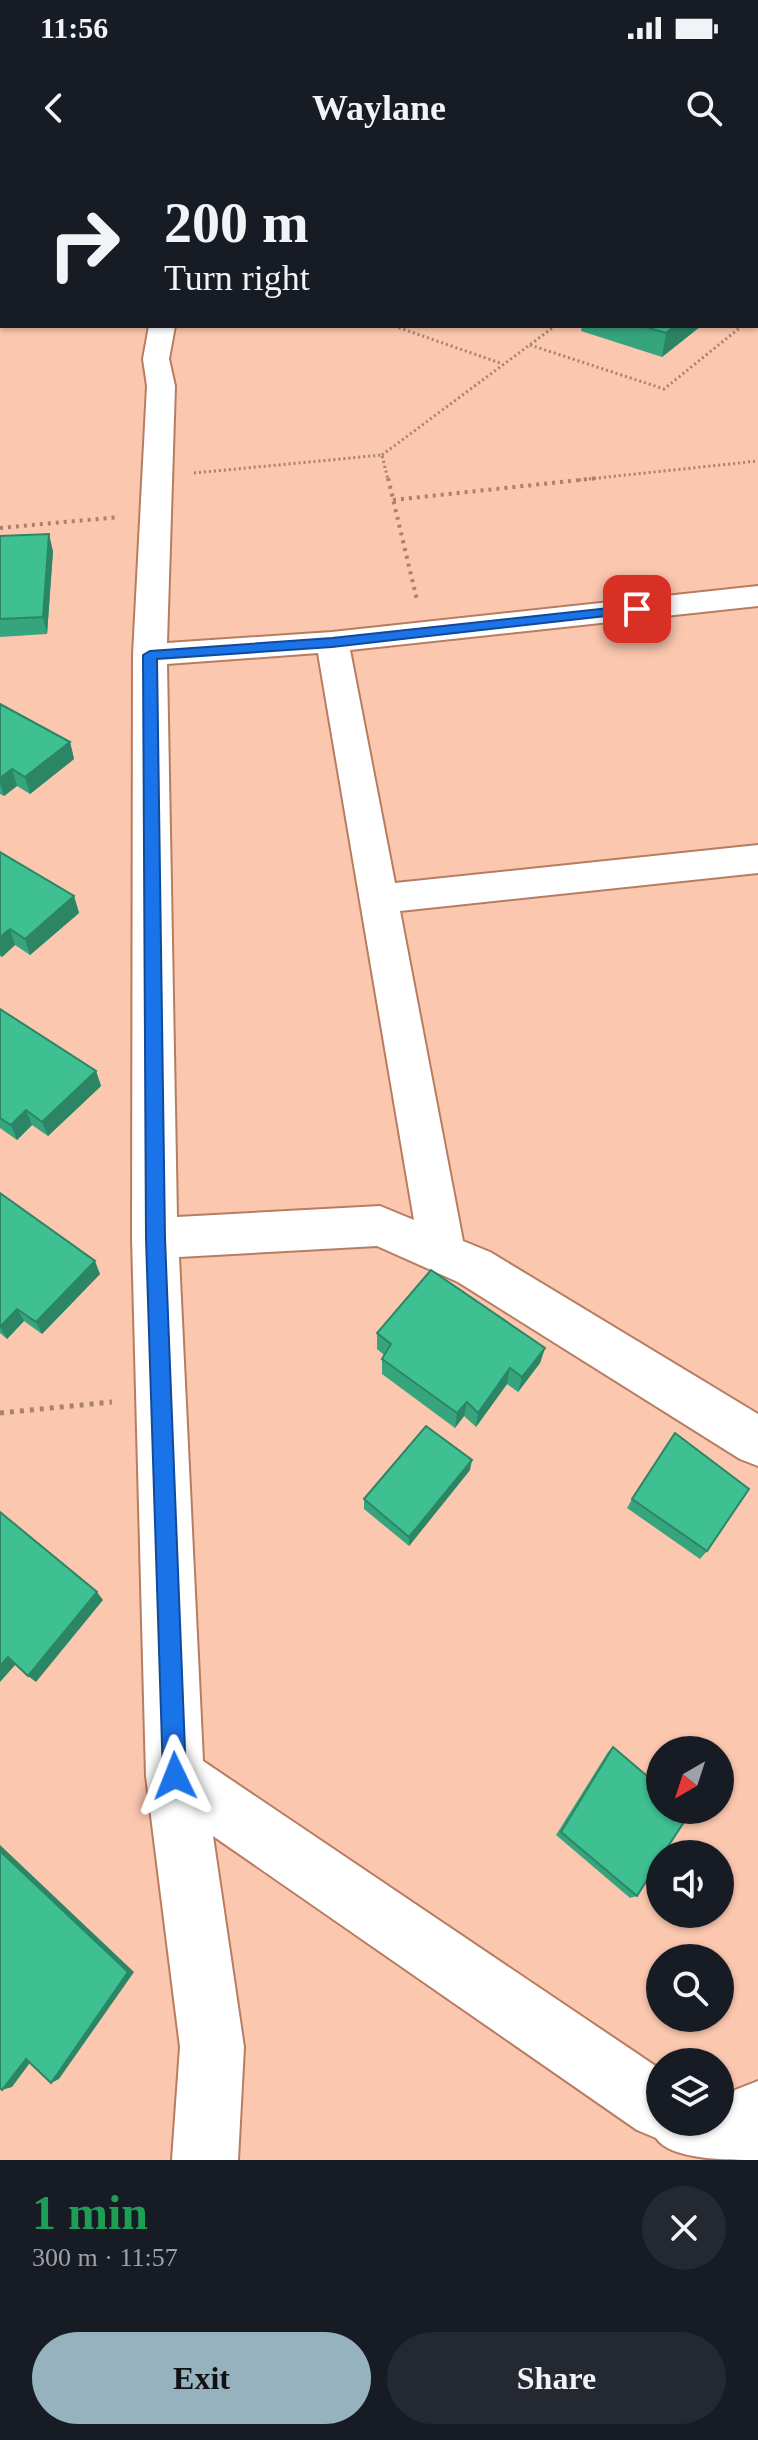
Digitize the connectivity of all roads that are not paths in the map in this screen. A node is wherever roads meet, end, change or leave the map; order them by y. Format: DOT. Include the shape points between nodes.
graph roads {
  1 [pos="162,328"];
  2 [pos="758,596"];
  3 [pos="332,642"];
  4 [pos="150,655"];
  5 [pos="758,859"];
  6 [pos="379,899"];
  7 [pos="155,1238"];
  8 [pos="443,1254"];
  9 [pos="758,1442"];
  10 [pos="175,1776"];
  11 [pos="646,2097"];
  12 [pos="758,2113"];
  13 [pos="702,2136"];
  14 [pos="205,2160"];
  15 [pos="736,2160"];
  1 -- 4 [label="street" via="156,359 161,386"];
  2 -- 3 [label="street"];
  3 -- 4 [label="street"];
  3 -- 6 [label="street"];
  4 -- 7 [label="street"];
  5 -- 6 [label="street"];
  6 -- 8 [label="street"];
  7 -- 8 [label="street" via="380,1226"];
  7 -- 10 [label="street"];
  8 -- 9 [label="street" via="474,1267"];
  10 -- 11 [label="street"];
  10 -- 14 [label="street" via="212,2047"];
  12 -- 15 [label="street"];
  13 -- 15 [label="street"];
}
